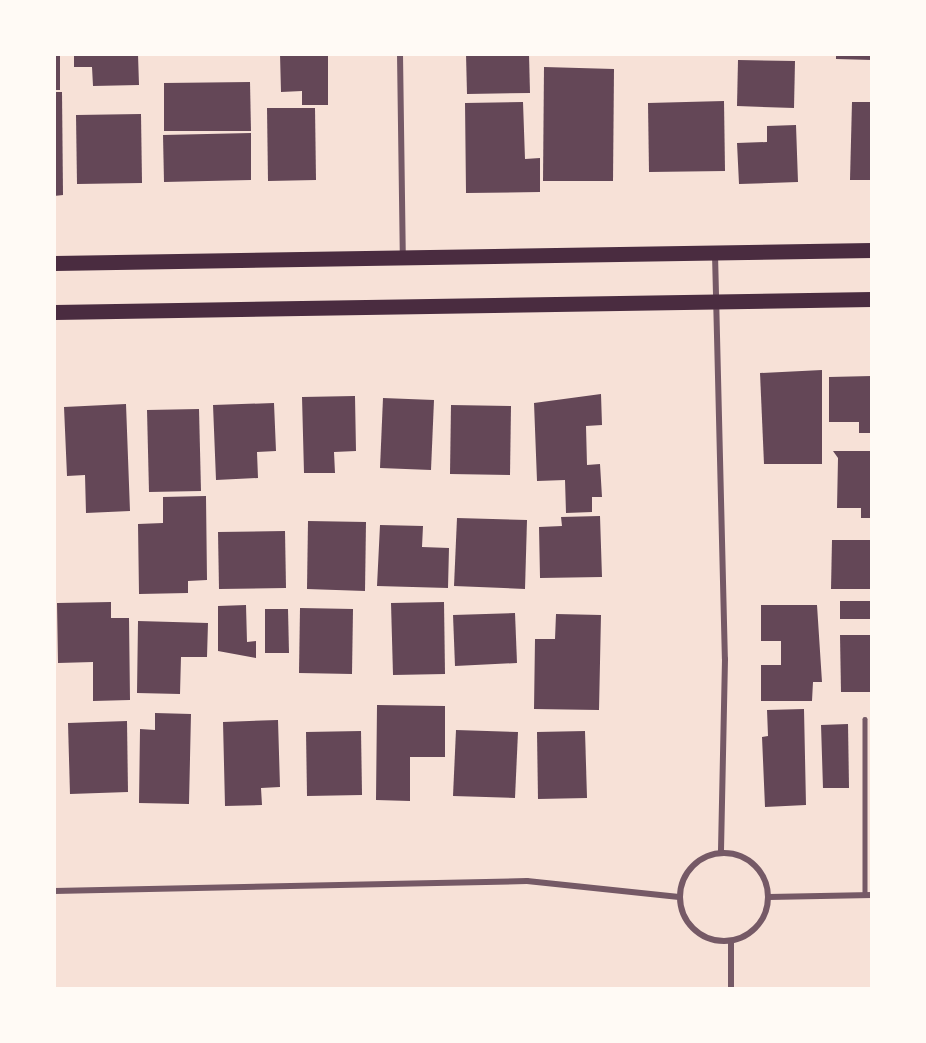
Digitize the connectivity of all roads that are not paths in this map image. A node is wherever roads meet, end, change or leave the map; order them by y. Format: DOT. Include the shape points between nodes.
graph roads {
  1 [pos="400,54"];
  2 [pos="872,250"];
  3 [pos="715,254"];
  4 [pos="403,259"];
  5 [pos="54,263"];
  6 [pos="872,299"];
  7 [pos="719,302"];
  8 [pos="54,312"];
  9 [pos="865,719"];
  10 [pos="721,853"];
  11 [pos="54,891"];
  12 [pos="868,895"];
  13 [pos="680,897"];
  14 [pos="769,897"];
  15 [pos="731,941"];
  16 [pos="731,989"];
  1 -- 4 [label="street"];
  2 -- 3 [label="main road"];
  3 -- 4 [label="main road"];
  3 -- 7 [label="street"];
  4 -- 5 [label="main road"];
  6 -- 7 [label="main road"];
  7 -- 8 [label="main road"];
  7 -- 10 [label="street" via="726,766"];
  9 -- 12 [label="lane"];
  10 -- 13 [label="street" via="696,862"];
  10 -- 14 [label="street" via="748,859 760,869"];
  11 -- 13 [label="street" via="527,881"];
  12 -- 14 [label="street"];
  13 -- 15 [label="street" via="687,922 697,931"];
  14 -- 15 [label="street" via="759,925"];
  15 -- 16 [label="street"];
}
